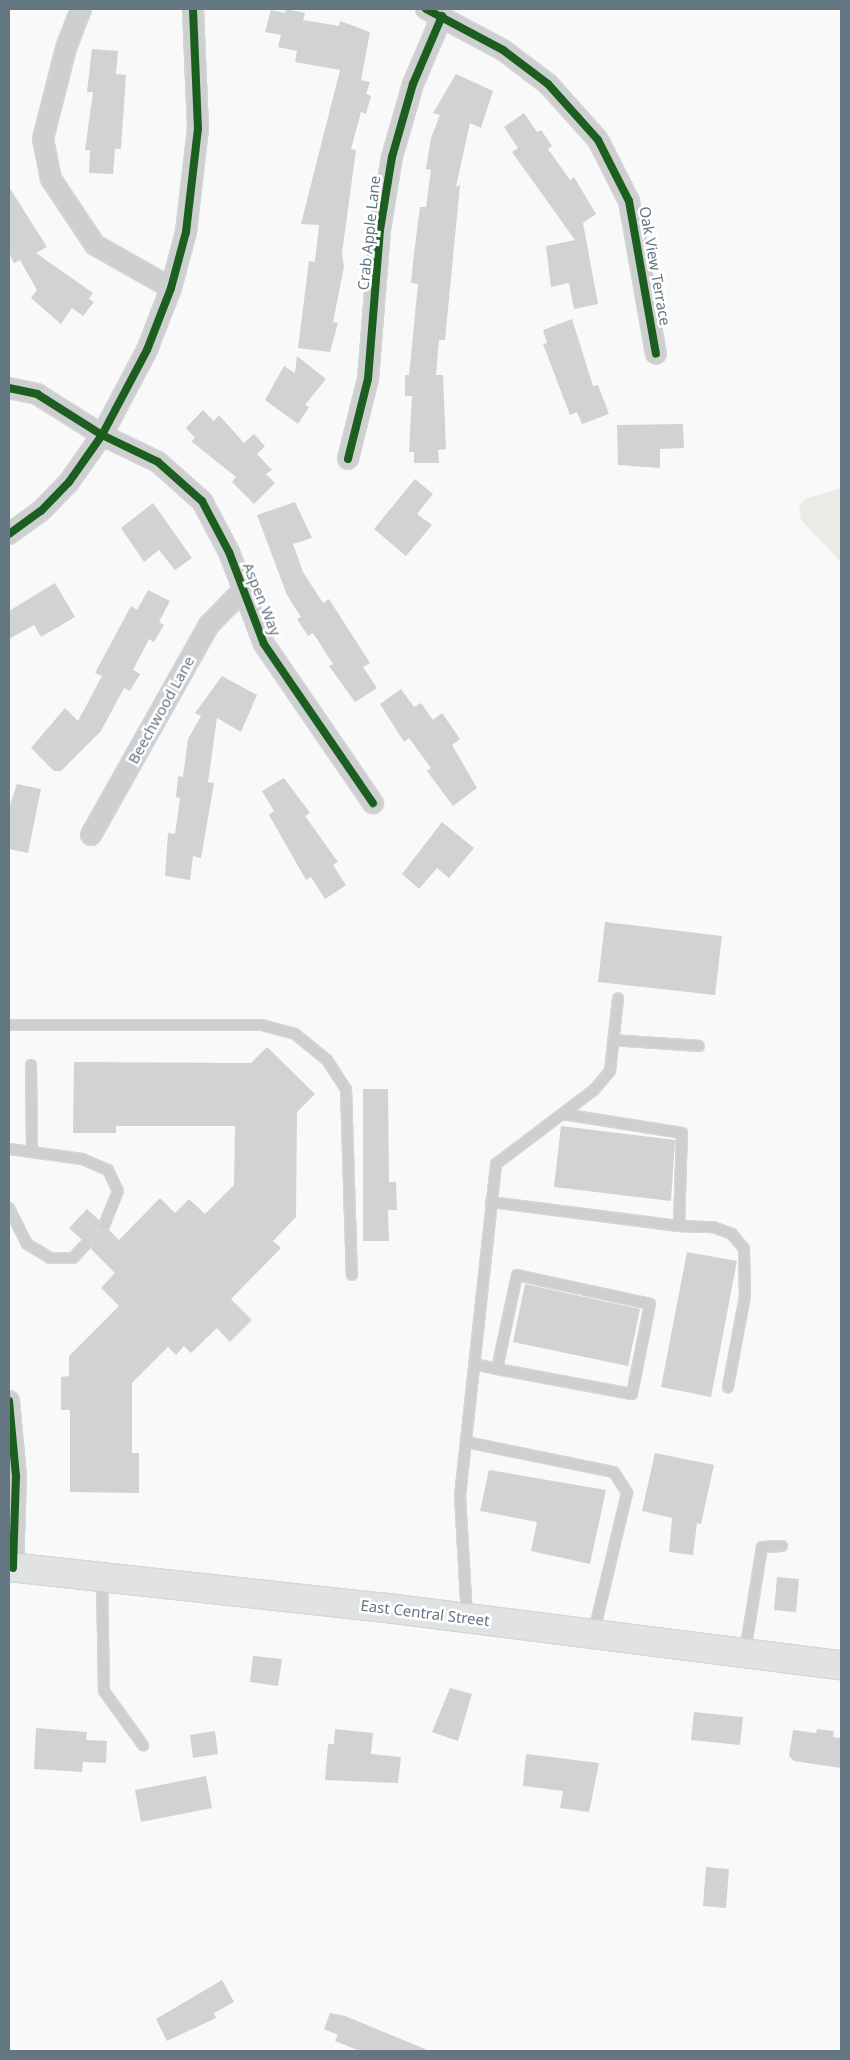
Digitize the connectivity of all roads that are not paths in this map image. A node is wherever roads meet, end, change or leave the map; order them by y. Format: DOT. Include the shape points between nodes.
graph roads {
  1 [pos="82,9"];
  2 [pos="193,9"];
  3 [pos="434,13"];
  4 [pos="171,288"];
  5 [pos="656,354"];
  6 [pos="9,388"];
  7 [pos="102,435"];
  8 [pos="348,459"];
  9 [pos="9,534"];
  10 [pos="240,592"];
  11 [pos="374,803"];
  12 [pos="91,835"];
  13 [pos="618,998"];
  14 [pos="9,1025"];
  15 [pos="613,1040"];
  16 [pos="699,1046"];
  17 [pos="32,1065"];
  18 [pos="562,1114"];
  19 [pos="9,1149"];
  20 [pos="32,1151"];
  21 [pos="491,1202"];
  22 [pos="9,1208"];
  23 [pos="104,1225"];
  24 [pos="679,1226"];
  25 [pos="86,1244"];
  26 [pos="352,1275"];
  27 [pos="474,1364"];
  28 [pos="497,1369"];
  29 [pos="728,1387"];
  30 [pos="9,1401"];
  31 [pos="466,1442"];
  32 [pos="782,1546"];
  33 [pos="11,1568"];
  34 [pos="102,1578"];
  35 [pos="467,1618"];
  36 [pos="594,1634"];
  37 [pos="745,1653"];
  38 [pos="841,1665"];
  39 [pos="143,1745"];
  1 -- 4 [label="street" via="66,48 43,139 51,179 95,246"];
  2 -- 4 [label="street" via="198,129 186,232"];
  3 -- 5 [label="street, Oak View Terrace" via="502,50 548,84 612,162 634,221"];
  3 -- 8 [label="street, Crab Apple Lane" via="392,156 380,230 368,379"];
  4 -- 7 [label="street" via="147,350"];
  6 -- 7 [label="street, Aspen Way" via="36,394"];
  7 -- 9 [label="street" via="69,482 41,511"];
  7 -- 10 [label="street, Aspen Way" via="158,462 202,502 229,552"];
  10 -- 11 [label="street, Aspen Way" via="264,644"];
  10 -- 12 [label="street, Beechwood Lane" via="209,625"];
  13 -- 15 [label="lane"];
  14 -- 26 [label="lane" via="262,1025 295,1034 327,1060 346,1089"];
  15 -- 16 [label="lane"];
  15 -- 18 [label="lane" via="610,1071 594,1090"];
  17 -- 20 [label="lane"];
  18 -- 21 [label="lane" via="496,1164"];
  18 -- 24 [label="lane" via="682,1133"];
  19 -- 20 [label="lane"];
  20 -- 23 [label="lane" via="82,1159 108,1170 118,1191"];
  21 -- 24 [label="lane"];
  21 -- 27 [label="lane"];
  22 -- 25 [label="lane" via="28,1244 50,1258 73,1258"];
  24 -- 29 [label="lane" via="713,1227 732,1234 744,1249 744,1296"];
  27 -- 28 [label="lane"];
  27 -- 31 [label="lane"];
  28 -- 28 [label="lane" via="632,1394 650,1304 517,1275"];
  30 -- 33 [label="street" via="16,1476"];
  31 -- 35 [label="lane" via="460,1496"];
  31 -- 36 [label="lane" via="614,1472 627,1493"];
  32 -- 37 [label="lane" via="762,1547"];
  33 -- 34 [label="main road, East Central Street"];
  34 -- 35 [label="main road, East Central Street"];
  34 -- 39 [label="lane" via="104,1692"];
  35 -- 36 [label="main road, East Central Street"];
  36 -- 37 [label="main road, East Central Street"];
  37 -- 38 [label="main road, East Central Street"];
}
